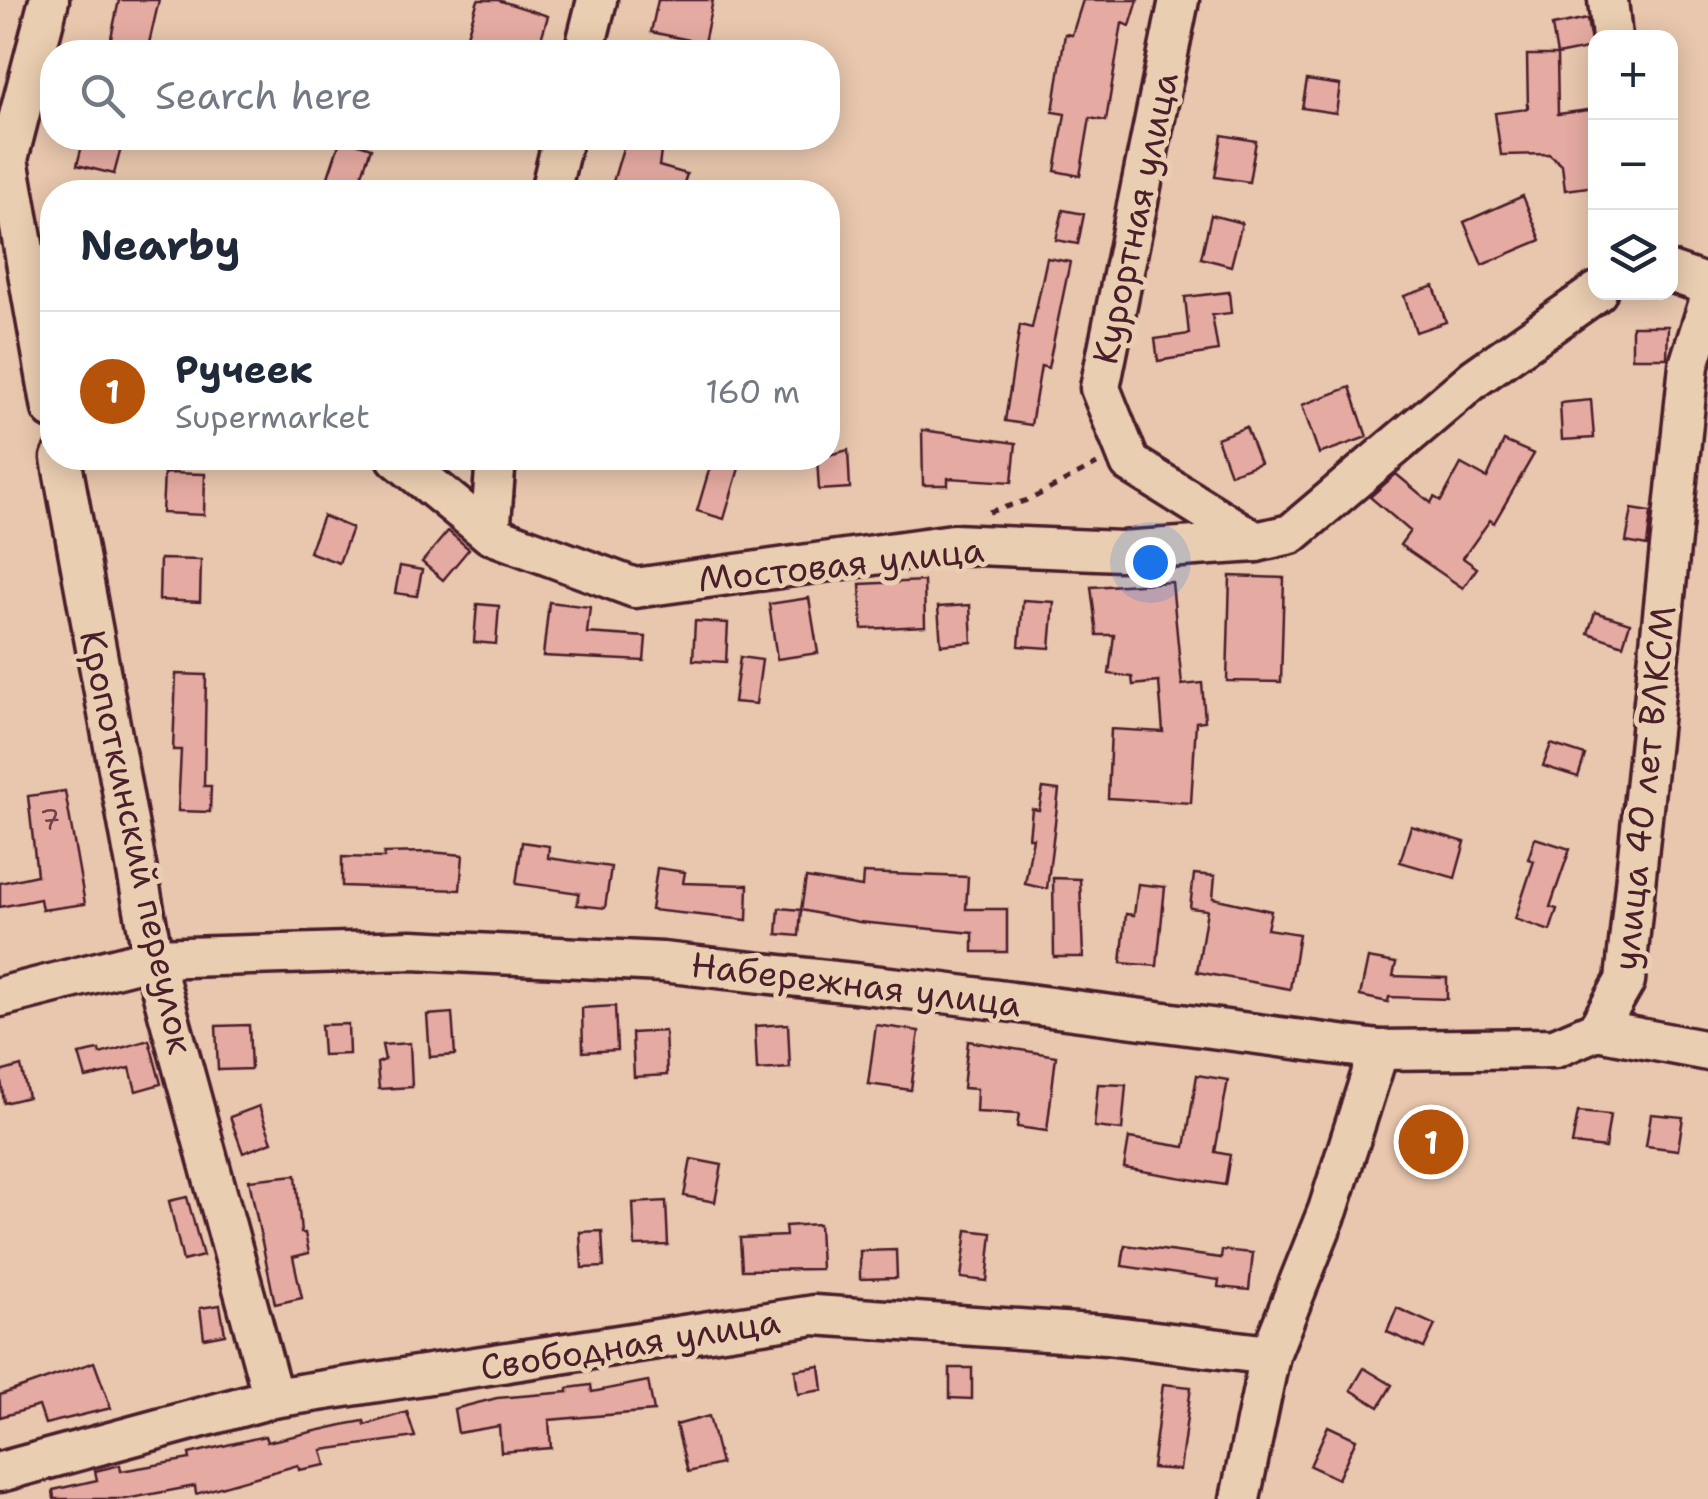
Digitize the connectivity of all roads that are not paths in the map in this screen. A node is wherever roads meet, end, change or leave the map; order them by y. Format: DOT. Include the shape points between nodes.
graph roads {
  1 [pos="49,0"];
  2 [pos="597,0"];
  3 [pos="1179,0"];
  4 [pos="1608,0"];
  5 [pos="1611,30"];
  6 [pos="587,40"];
  7 [pos="561,150"];
  8 [pos="553,180"];
  9 [pos="26,253"];
  10 [pos="1678,275"];
  11 [pos="1708,284"];
  12 [pos="1588,298"];
  13 [pos="1708,305"];
  14 [pos="40,337"];
  15 [pos="64,470"];
  16 [pos="411,470"];
  17 [pos="495,470"];
  18 [pos="490,534"];
  19 [pos="1256,542"];
  20 [pos="153,958"];
  21 [pos="0,997"];
  22 [pos="1597,1030"];
  23 [pos="1380,1050"];
  24 [pos="1708,1051"];
  25 [pos="1270,1354"];
  26 [pos="273,1398"];
  27 [pos="0,1472"];
  28 [pos="1240,1499"];
  1 -- 9 [label="street" via="8,160"];
  2 -- 6 [label="street"];
  3 -- 19 [label="street, Курортная улица" via="1100,388 1130,463"];
  4 -- 5 [label="street"];
  7 -- 8 [label="street"];
  9 -- 14 [label="street"];
  10 -- 11 [label="street"];
  12 -- 19 [label="street, Мостовая улица" via="1475,378 1291,534"];
  13 -- 22 [label="street, улица 40 лет ВЛКСМ" via="1690,365 1625,981"];
  15 -- 20 [label="street, Кропоткинский переулок"];
  16 -- 18 [label="street, Мостовая улица"];
  17 -- 18 [label="street"];
  18 -- 19 [label="street, Мостовая улица" via="635,588 954,544 1121,551"];
  20 -- 21 [label="street, Набережная улица"];
  20 -- 23 [label="street, Набережная улица" via="412,950 662,962"];
  20 -- 26 [label="street, Кропоткинский переулок"];
  22 -- 23 [label="street, Набережная улица" via="1555,1048"];
  22 -- 24 [label="street"];
  23 -- 25 [label="street" via="1328,1210"];
  25 -- 26 [label="street, Свободная улица" via="814,1315"];
  25 -- 28 [label="street"];
  26 -- 27 [label="street, Свободная улица"];
}
